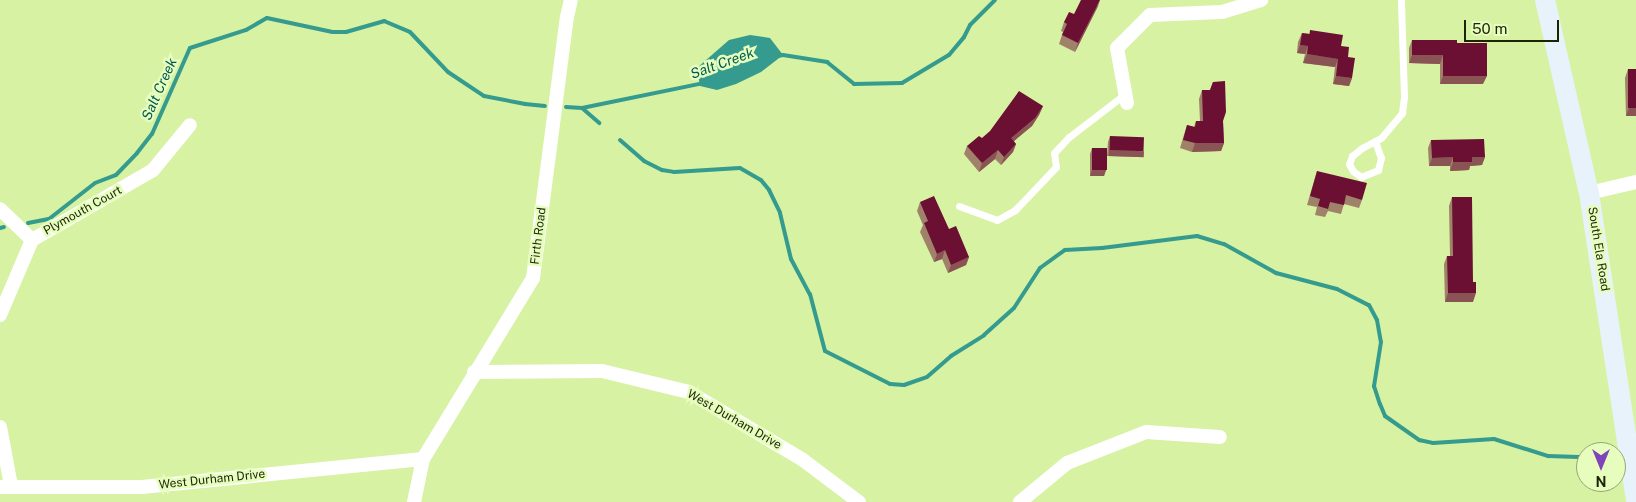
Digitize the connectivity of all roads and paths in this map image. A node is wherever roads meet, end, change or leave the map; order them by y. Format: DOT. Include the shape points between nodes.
graph roads {
  1 [pos="571,0"];
  2 [pos="1261,0"];
  3 [pos="1401,0"];
  4 [pos="1545,0"];
  5 [pos="1126,98"];
  6 [pos="190,125"];
  7 [pos="1375,141"];
  8 [pos="1636,182"];
  9 [pos="1589,193"];
  10 [pos="959,206"];
  11 [pos="0,209"];
  12 [pos="32,240"];
  13 [pos="0,315"];
  14 [pos="474,372"];
  15 [pos="0,427"];
  16 [pos="1220,437"];
  17 [pos="423,459"];
  18 [pos="6,487"];
  19 [pos="1636,501"];
  20 [pos="414,502"];
  21 [pos="859,502"];
  22 [pos="1020,502"];
  1 -- 14 [label="street, Firth Road" via="533,278"];
  2 -- 5 [label="street" via="1222,12 1150,15 1117,48"];
  3 -- 7 [label="lane" via="1402,113"];
  4 -- 9 [label="main road, South Ela Road"];
  5 -- 10 [label="lane" via="1069,137 1054,153 1056,167 1015,210 996,220"];
  6 -- 12 [label="street, Plymouth Court" via="154,170"];
  7 -- 7 [label="lane" via="1352,156 1349,164 1361,178 1378,170 1381,158"];
  8 -- 9 [label="street"];
  9 -- 19 [label="main road, South Ela Road"];
  11 -- 12 [label="street"];
  12 -- 13 [label="street, Plymouth Court"];
  14 -- 17 [label="street, Firth Road"];
  14 -- 21 [label="street, West Durham Drive" via="602,371 689,392 803,460"];
  15 -- 18 [label="street"];
  16 -- 22 [label="street" via="1146,432 1067,463"];
  17 -- 18 [label="street, West Durham Drive" via="142,487"];
  17 -- 20 [label="street, Firth Road"];
}
